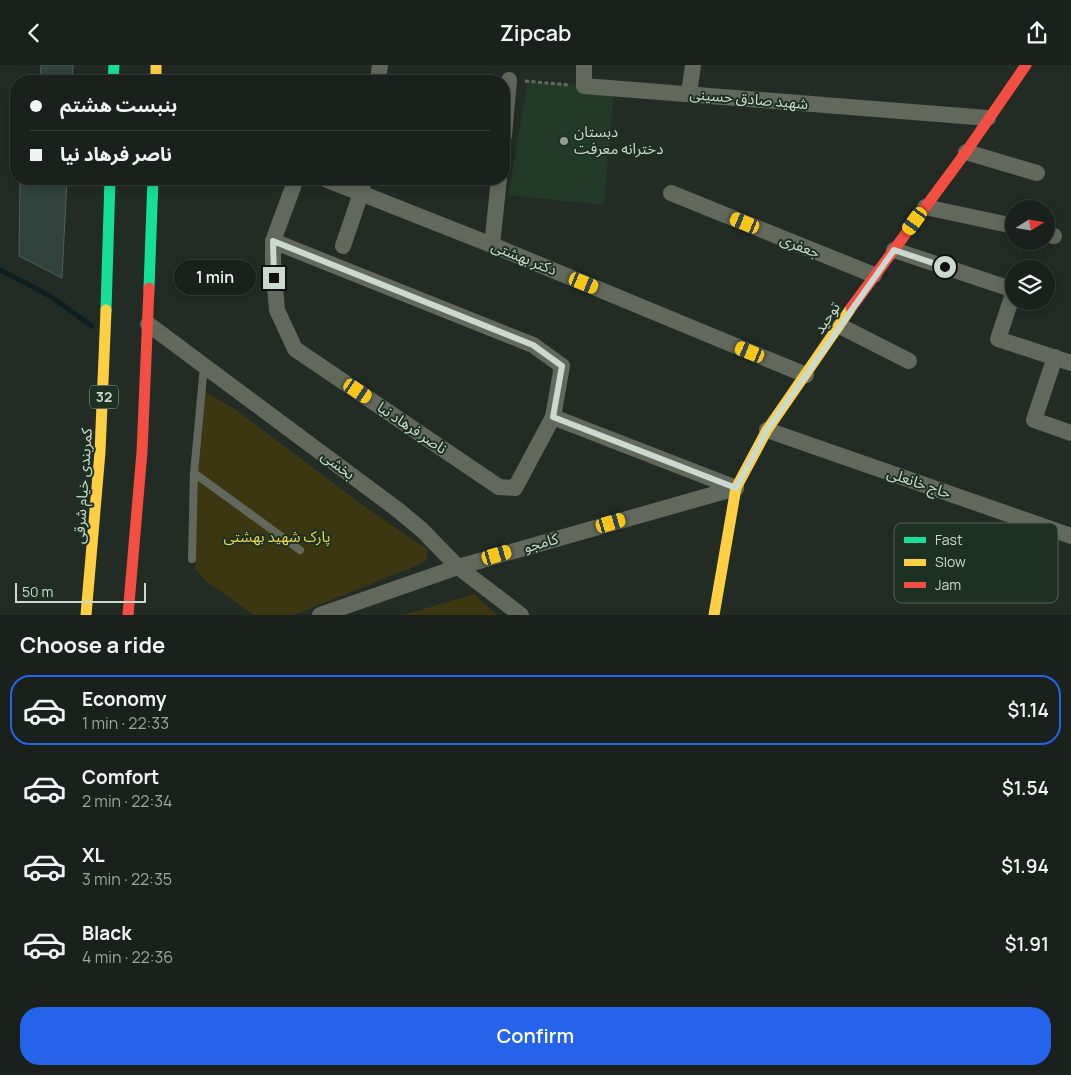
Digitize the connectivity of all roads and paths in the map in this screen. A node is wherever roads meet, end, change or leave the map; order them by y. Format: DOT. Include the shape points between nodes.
graph roads {
  1 [pos="584,65"];
  2 [pos="693,65"];
  3 [pos="1026,65"];
  4 [pos="510,80"];
  5 [pos="584,86"];
  6 [pos="689,94"];
  7 [pos="988,118"];
  8 [pos="966,152"];
  9 [pos="1037,173"];
  10 [pos="110,185"];
  11 [pos="153,185"];
  12 [pos="294,185"];
  13 [pos="498,185"];
  14 [pos="363,186"];
  15 [pos="671,193"];
  16 [pos="925,207"];
  17 [pos="1005,225"];
  18 [pos="273,241"];
  19 [pos="492,245"];
  20 [pos="343,246"];
  21 [pos="894,250"];
  22 [pos="874,275"];
  23 [pos="1005,287"];
  24 [pos="1007,310"];
  25 [pos="148,324"];
  26 [pos="840,326"];
  27 [pos="1055,357"];
  28 [pos="909,361"];
  29 [pos="1071,363"];
  30 [pos="204,366"];
  31 [pos="806,375"];
  32 [pos="553,417"];
  33 [pos="767,430"];
  34 [pos="1071,433"];
  35 [pos="194,473"];
  36 [pos="736,488"];
  37 [pos="1034,523"];
  38 [pos="1058,531"];
  39 [pos="1071,536"];
  40 [pos="300,550"];
  41 [pos="192,559"];
  42 [pos="458,567"];
  43 [pos="86,615"];
  44 [pos="128,615"];
  45 [pos="320,615"];
  46 [pos="521,615"];
  47 [pos="714,615"];
  1 -- 5 [label="street"];
  2 -- 6 [label="street"];
  3 -- 7 [label="main road, توحید"];
  4 -- 5 [label="path"];
  5 -- 6 [label="street, شهید صادق حسینی"];
  6 -- 7 [label="street, شهید صادق حسینی"];
  7 -- 8 [label="main road, توحید"];
  8 -- 9 [label="street"];
  8 -- 16 [label="main road, توحید"];
  10 -- 43 [label="main road, کمربندی خیام شرقی / 32" via="103,403"];
  11 -- 25 [label="main road"];
  12 -- 18 [label="street, ناصر فرهاد نیا"];
  13 -- 19 [label="street"];
  14 -- 19 [label="street, دکتر بهشتی"];
  14 -- 20 [label="street"];
  15 -- 22 [label="street, جعفری"];
  16 -- 17 [label="street"];
  16 -- 21 [label="main road, توحید"];
  18 -- 32 [label="street" via="533,345 562,366"];
  18 -- 32 [label="street, ناصر فرهاد نیا" via="277,310 295,349 499,487 514,487"];
  19 -- 31 [label="street, دکتر بهشتی"];
  21 -- 22 [label="main road, توحید"];
  21 -- 23 [label="street"];
  22 -- 26 [label="main road, توحید"];
  24 -- 27 [label="street" via="998,339"];
  25 -- 30 [label="street, بخشی"];
  25 -- 44 [label="main road" via="136,545"];
  26 -- 28 [label="street"];
  26 -- 31 [label="main road, توحید"];
  27 -- 29 [label="street"];
  27 -- 34 [label="street" via="1034,420"];
  30 -- 35 [label="lane"];
  30 -- 42 [label="street, بخشی" via="398,510"];
  31 -- 33 [label="main road, توحید"];
  32 -- 36 [label="street"];
  33 -- 36 [label="main road, توحید"];
  33 -- 37 [label="street, حاج خانعلی"];
  35 -- 40 [label="lane"];
  35 -- 41 [label="lane"];
  36 -- 42 [label="street, کامجو"];
  36 -- 47 [label="main road, توحید"];
  38 -- 39 [label="street, حاج خانعلی"];
  42 -- 45 [label="street, کامجو"];
  42 -- 46 [label="street, بخشی"];
}
